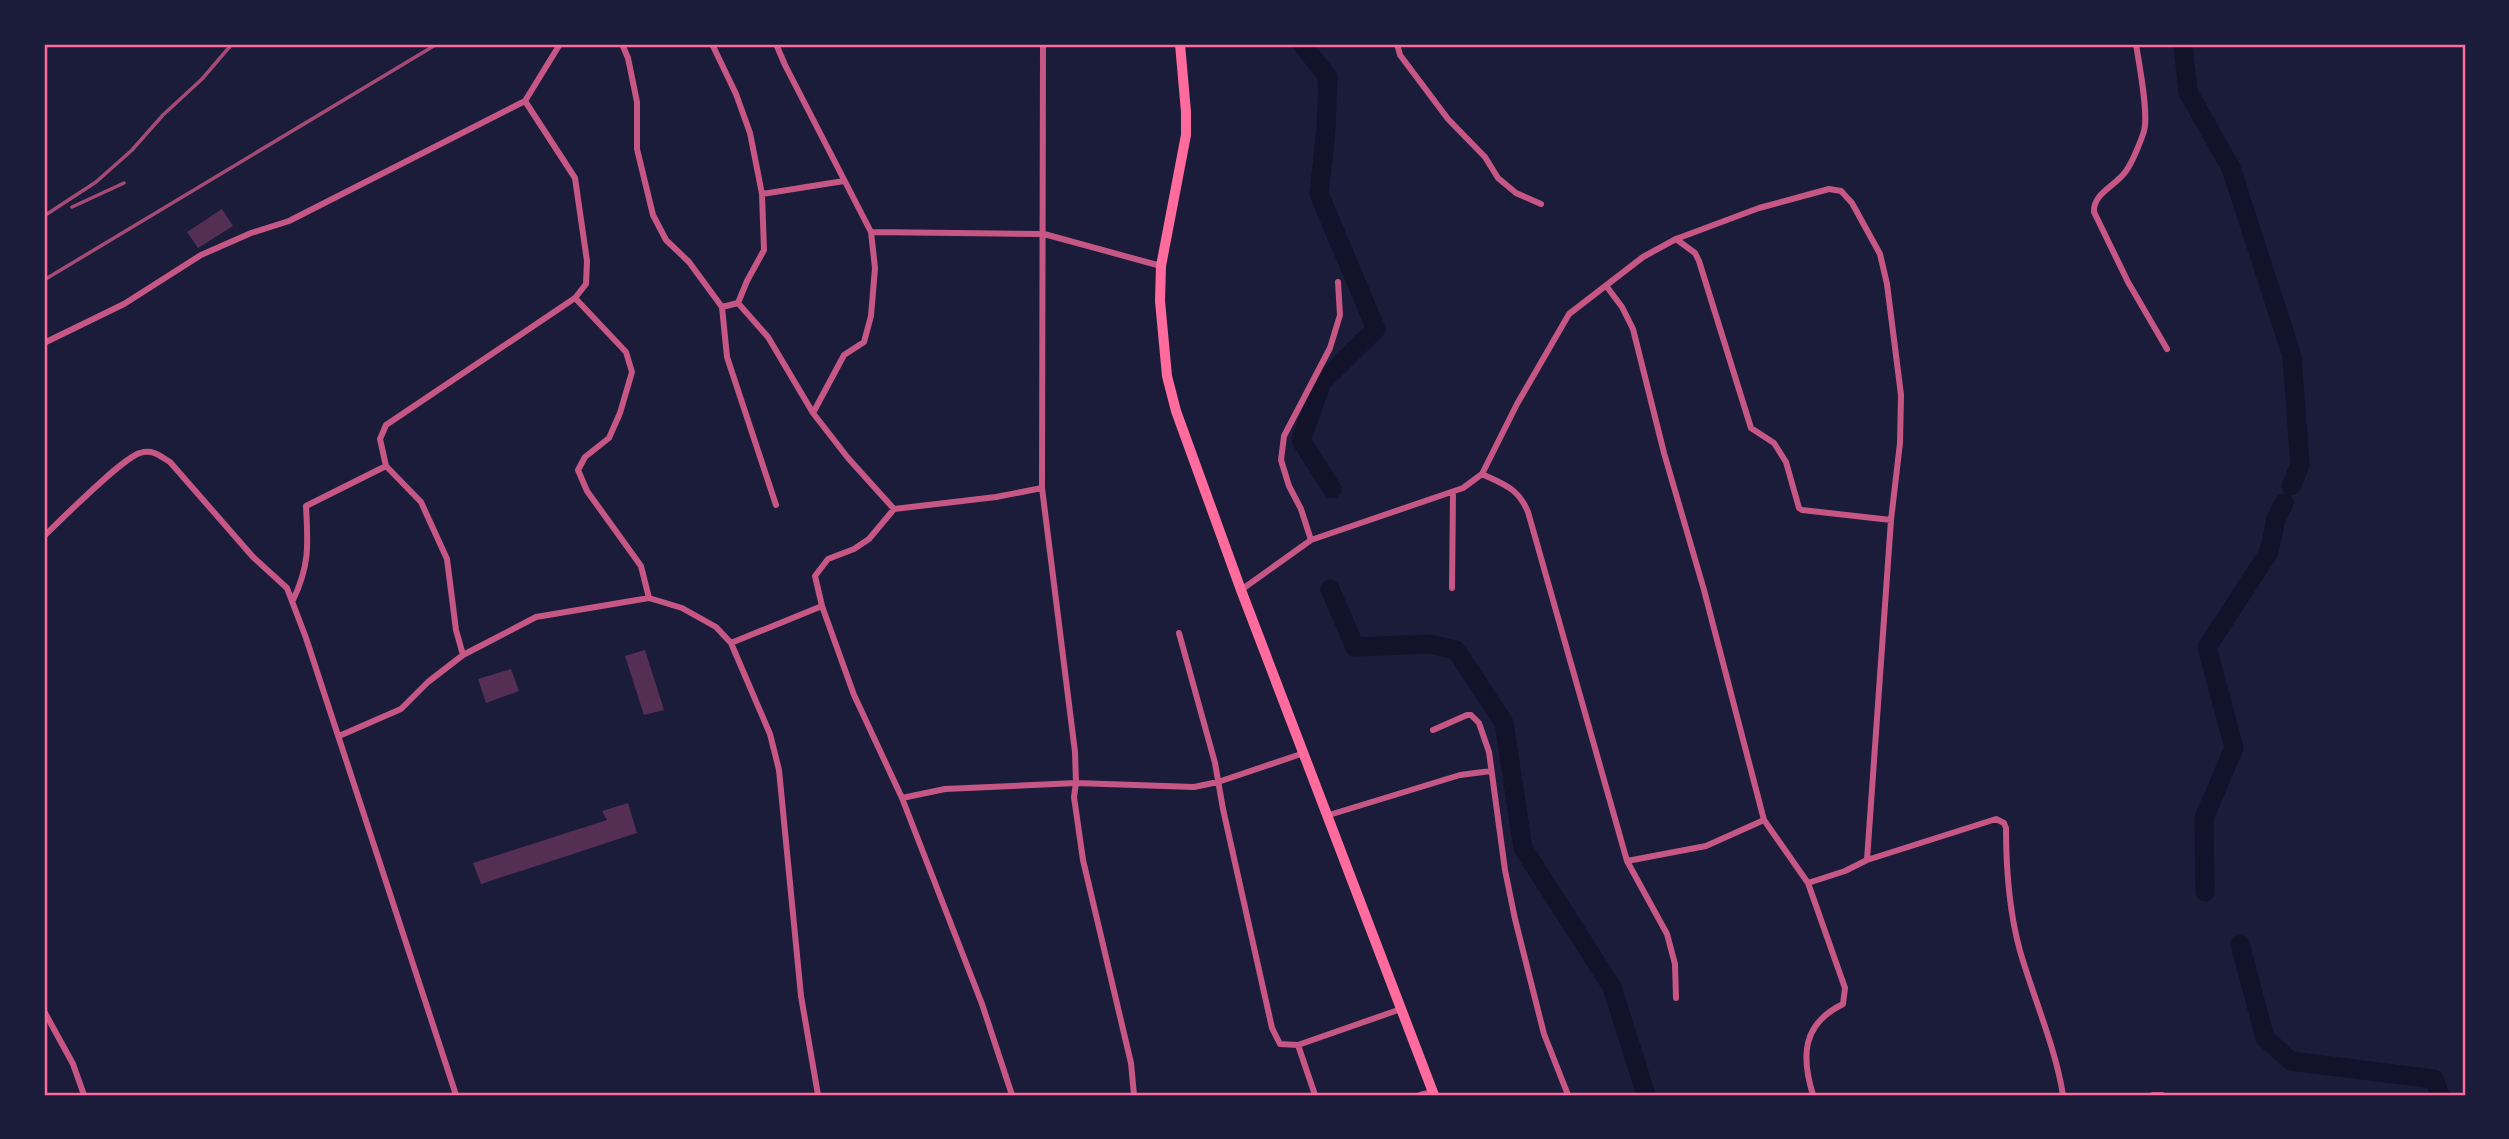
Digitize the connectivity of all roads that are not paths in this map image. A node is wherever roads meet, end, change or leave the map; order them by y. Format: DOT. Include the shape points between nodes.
graph roads {
  1 [pos="560,44"];
  2 [pos="622,44"];
  3 [pos="712,44"];
  4 [pos="776,44"];
  5 [pos="1043,44"];
  6 [pos="1180,44"];
  7 [pos="1397,44"];
  8 [pos="2136,44"];
  9 [pos="525,101"];
  10 [pos="844,181"];
  11 [pos="762,194"];
  12 [pos="1541,204"];
  13 [pos="871,232"];
  14 [pos="1044,234"];
  15 [pos="1676,239"];
  16 [pos="1161,266"];
  17 [pos="1338,282"];
  18 [pos="1606,286"];
  19 [pos="575,298"];
  20 [pos="738,303"];
  21 [pos="722,307"];
  22 [pos="44,343"];
  23 [pos="2166,349"];
  24 [pos="813,413"];
  25 [pos="386,467"];
  26 [pos="1482,474"];
  27 [pos="1042,488"];
  28 [pos="1453,492"];
  29 [pos="776,505"];
  30 [pos="894,509"];
  31 [pos="1891,520"];
  32 [pos="44,536"];
  33 [pos="1311,540"];
  34 [pos="1452,588"];
  35 [pos="1241,590"];
  36 [pos="649,598"];
  37 [pos="293,600"];
  38 [pos="822,606"];
  39 [pos="1179,633"];
  40 [pos="731,643"];
  41 [pos="463,655"];
  42 [pos="1433,730"];
  43 [pos="339,736"];
  44 [pos="1304,753"];
  45 [pos="1491,771"];
  46 [pos="1218,782"];
  47 [pos="1076,783"];
  48 [pos="902,798"];
  49 [pos="1329,815"];
  50 [pos="1764,820"];
  51 [pos="1867,860"];
  52 [pos="1627,861"];
  53 [pos="1808,883"];
  54 [pos="1676,998"];
  55 [pos="1401,1010"];
  56 [pos="44,1011"];
  57 [pos="1298,1045"];
  58 [pos="1433,1093"];
  59 [pos="84,1095"];
  60 [pos="456,1095"];
  61 [pos="818,1095"];
  62 [pos="1012,1095"];
  63 [pos="1134,1095"];
  64 [pos="1315,1095"];
  65 [pos="1420,1095"];
  66 [pos="1568,1095"];
  67 [pos="1813,1095"];
  68 [pos="2063,1095"];
  69 [pos="2153,1095"];
  70 [pos="2162,1095"];
  1 -- 9 [label="street"];
  2 -- 21 [label="street" via="638,102 637,149 653,215 666,240 689,262"];
  3 -- 11 [label="street" via="750,134"];
  4 -- 10 [label="street"];
  5 -- 14 [label="street"];
  6 -- 16 [label="main road" via="1186,135"];
  7 -- 12 [label="street" via="1400,55 1440,109 1499,178"];
  8 -- 23 [label="street" via="2145,127 2127,169 2099,196 2094,212"];
  9 -- 19 [label="street" via="575,178 587,261 586,284"];
  9 -- 22 [label="street" via="289,221 201,255 124,303"];
  10 -- 11 [label="street"];
  10 -- 13 [label="street"];
  11 -- 20 [label="street" via="764,250"];
  13 -- 14 [label="street"];
  13 -- 24 [label="street" via="875,268 872,316 864,342 844,355"];
  14 -- 16 [label="street"];
  14 -- 27 [label="street"];
  15 -- 18 [label="street"];
  15 -- 31 [label="street" via="1699,261 1751,428 1774,443 1786,462 1799,508"];
  15 -- 31 [label="street" via="1759,208 1829,189 1841,191 1852,203 1880,254 1901,395"];
  16 -- 35 [label="main road" via="1167,376"];
  17 -- 33 [label="street" via="1340,314 1330,348 1284,436 1281,460"];
  18 -- 26 [label="street" via="1569,314"];
  18 -- 50 [label="street" via="1633,329"];
  19 -- 25 [label="street" via="386,425 380,439"];
  19 -- 36 [label="street" via="626,352 632,372 609,439 585,457 578,470 587,491 641,566"];
  20 -- 21 [label="street"];
  20 -- 24 [label="street" via="768,337"];
  21 -- 29 [label="street" via="727,357"];
  24 -- 30 [label="street"];
  25 -- 37 [label="street" via="306,506 308,550 304,578"];
  25 -- 41 [label="street" via="421,502 447,559"];
  26 -- 28 [label="street"];
  26 -- 52 [label="street" via="1514,489 1528,512"];
  27 -- 30 [label="street"];
  27 -- 47 [label="street"];
  28 -- 33 [label="street"];
  28 -- 34 [label="street"];
  30 -- 38 [label="street" via="869,539 828,559 815,576"];
  31 -- 51 [label="street"];
  32 -- 37 [label="street" via="121,466 138,453 153,451 170,462 253,557 287,588"];
  33 -- 35 [label="street"];
  35 -- 44 [label="main road"];
  36 -- 40 [label="street" via="716,626"];
  36 -- 41 [label="street" via="536,617"];
  37 -- 43 [label="street"];
  38 -- 40 [label="street"];
  38 -- 48 [label="street" via="853,695"];
  39 -- 46 [label="street"];
  40 -- 61 [label="street" via="770,734 779,770 801,996"];
  41 -- 43 [label="street" via="401,709"];
  42 -- 45 [label="street" via="1471,715 1479,723"];
  43 -- 60 [label="street"];
  44 -- 46 [label="street"];
  44 -- 49 [label="main road"];
  45 -- 49 [label="street" via="1460,775"];
  45 -- 66 [label="street" via="1515,919 1544,1034"];
  46 -- 47 [label="street" via="1194,787"];
  46 -- 57 [label="street" via="1272,1028 1280,1044"];
  47 -- 48 [label="street" via="945,789"];
  47 -- 63 [label="street" via="1083,860 1131,1063"];
  48 -- 62 [label="street"];
  49 -- 55 [label="main road"];
  50 -- 52 [label="street" via="1706,846"];
  50 -- 53 [label="street"];
  51 -- 53 [label="street"];
  51 -- 68 [label="street" via="1996,818 2004,823 2010,903 2019,948"];
  52 -- 54 [label="street" via="1667,934 1675,964"];
  53 -- 67 [label="street" via="1845,988 1843,1004 1819,1020 1804,1058"];
  55 -- 57 [label="street"];
  55 -- 58 [label="main road"];
  56 -- 59 [label="street"];
  57 -- 64 [label="street"];
  58 -- 65 [label="street"];
  69 -- 70 [label="street"];
}
